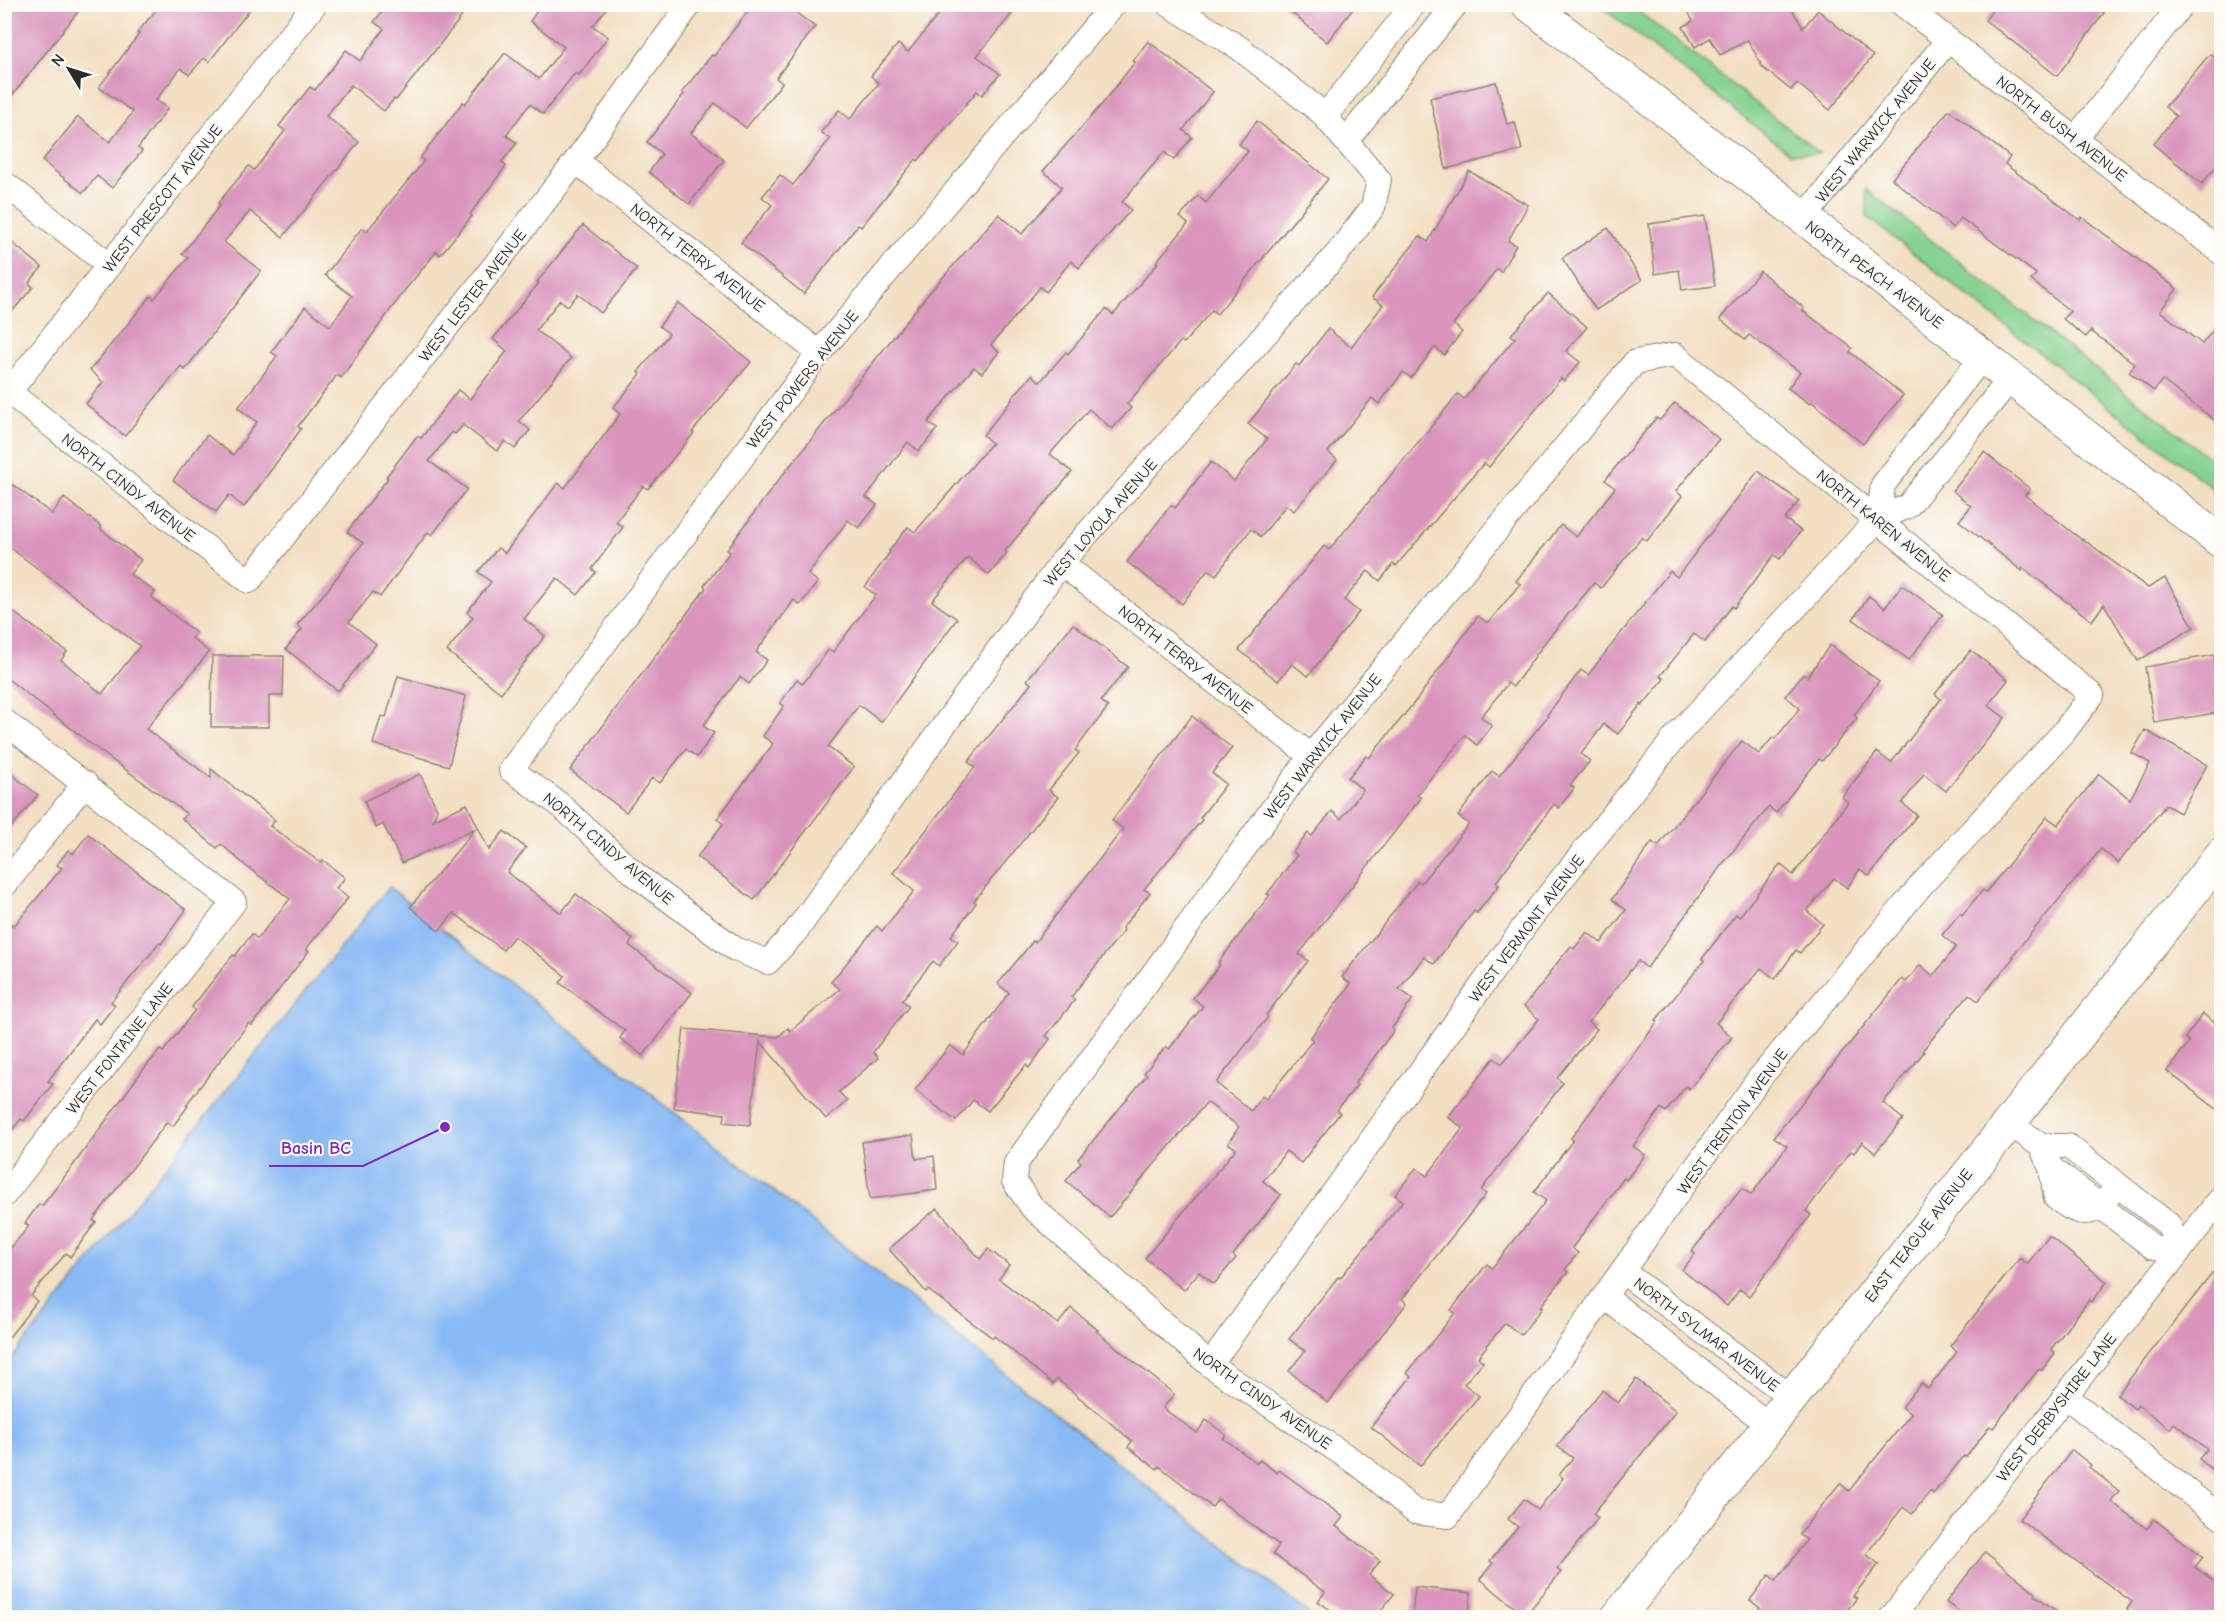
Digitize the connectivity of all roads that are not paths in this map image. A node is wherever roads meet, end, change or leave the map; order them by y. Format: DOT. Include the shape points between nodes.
graph roads {
  1 [pos="315,4"];
  2 [pos="690,4"];
  3 [pos="1114,4"];
  4 [pos="1168,4"];
  5 [pos="1414,4"];
  6 [pos="1456,4"];
  7 [pos="1528,4"];
  8 [pos="1902,4"];
  9 [pos="2182,4"];
  10 [pos="1948,40"];
  11 [pos="1325,116"];
  12 [pos="2075,139"];
  13 [pos="1346,141"];
  14 [pos="576,161"];
  15 [pos="4,183"];
  16 [pos="1803,219"];
  17 [pos="2222,253"];
  18 [pos="109,266"];
  19 [pos="819,353"];
  20 [pos="1675,355"];
  21 [pos="1983,356"];
  22 [pos="2011,378"];
  23 [pos="9,392"];
  24 [pos="1878,519"];
  25 [pos="2222,542"];
  26 [pos="1061,563"];
  27 [pos="249,581"];
  28 [pos="2092,695"];
  29 [pos="4,721"];
  30 [pos="1311,756"];
  31 [pos="511,770"];
  32 [pos="85,783"];
  33 [pos="2222,854"];
  34 [pos="4,886"];
  35 [pos="768,962"];
  36 [pos="2008,1122"];
  37 [pos="2041,1146"];
  38 [pos="1014,1181"];
  39 [pos="2118,1185"];
  40 [pos="4,1195"];
  41 [pos="2222,1197"];
  42 [pos="2101,1207"];
  43 [pos="2179,1251"];
  44 [pos="1623,1272"];
  45 [pos="1605,1298"];
  46 [pos="1210,1365"];
  47 [pos="2065,1396"];
  48 [pos="1791,1397"];
  49 [pos="1769,1425"];
  50 [pos="1448,1516"];
  51 [pos="2222,1518"];
  52 [pos="1617,1617"];
  53 [pos="1891,1617"];
  1 -- 18 [label="street, WEST PRESCOTT AVENUE"];
  2 -- 14 [label="street, WEST LESTER AVENUE"];
  3 -- 19 [label="street, WEST POWERS AVENUE"];
  4 -- 11 [label="street" via="1238,47"];
  5 -- 11 [label="street"];
  6 -- 13 [label="street"];
  7 -- 16 [label="street, NORTH PEACH AVENUE"];
  8 -- 10 [label="street, NORTH BUSH AVENUE"];
  9 -- 12 [label="street"];
  10 -- 12 [label="street, NORTH BUSH AVENUE"];
  10 -- 16 [label="street, WEST WARWICK AVENUE"];
  11 -- 13 [label="street"];
  12 -- 17 [label="street, NORTH BUSH AVENUE"];
  13 -- 26 [label="street, WEST LOYOLA AVENUE" via="1379,180 1373,207 1337,254"];
  14 -- 19 [label="street, NORTH TERRY AVENUE"];
  14 -- 27 [label="street, WEST LESTER AVENUE"];
  15 -- 18 [label="street"];
  16 -- 21 [label="street, NORTH PEACH AVENUE"];
  18 -- 23 [label="street, WEST PRESCOTT AVENUE"];
  19 -- 31 [label="street, WEST POWERS AVENUE"];
  20 -- 24 [label="street, NORTH KAREN AVENUE"];
  20 -- 30 [label="street, WEST WARWICK AVENUE" via="1635,362"];
  21 -- 22 [label="street, NORTH PEACH AVENUE"];
  21 -- 24 [label="street" via="1883,485"];
  22 -- 24 [label="street, WEST VERMONT AVENUE" via="1908,506"];
  22 -- 25 [label="street, NORTH PEACH AVENUE"];
  23 -- 27 [label="street, NORTH CINDY AVENUE"];
  24 -- 28 [label="street, NORTH KAREN AVENUE"];
  24 -- 46 [label="street, WEST VERMONT AVENUE" via="1677,735 1529,920"];
  26 -- 30 [label="street, NORTH TERRY AVENUE"];
  26 -- 35 [label="street, WEST LOYOLA AVENUE" via="796,931"];
  28 -- 44 [label="street, WEST TRENTON AVENUE" via="2063,733 1923,883 1758,1080"];
  29 -- 32 [label="street"];
  30 -- 38 [label="street, WEST WARWICK AVENUE" via="1016,1162"];
  31 -- 35 [label="street, NORTH CINDY AVENUE" via="559,804 636,875 735,949"];
  32 -- 34 [label="street"];
  32 -- 40 [label="street, WEST FONTAINE LANE" via="234,902"];
  33 -- 36 [label="street, EAST TEAGUE AVENUE"];
  36 -- 37 [label="street"];
  36 -- 48 [label="street, EAST TEAGUE AVENUE"];
  37 -- 39 [label="street" via="2068,1146"];
  37 -- 42 [label="street" via="2051,1168"];
  38 -- 46 [label="street, NORTH CINDY AVENUE" via="1032,1207"];
  39 -- 42 [label="street"];
  39 -- 43 [label="street" via="2169,1225"];
  41 -- 43 [label="street, WEST DERBYSHIRE LANE"];
  42 -- 43 [label="street" via="2153,1247"];
  43 -- 47 [label="street, WEST DERBYSHIRE LANE"];
  44 -- 45 [label="street, WEST TRENTON AVENUE"];
  44 -- 48 [label="street, NORTH SYLMAR AVENUE"];
  45 -- 49 [label="street, NORTH SYLMAR AVENUE"];
  45 -- 50 [label="street, WEST TRENTON AVENUE"];
  46 -- 50 [label="street, NORTH CINDY AVENUE" via="1365,1469 1415,1512"];
  47 -- 51 [label="street"];
  47 -- 53 [label="street, WEST DERBYSHIRE LANE"];
  48 -- 49 [label="street, EAST TEAGUE AVENUE"];
  49 -- 52 [label="street, EAST TEAGUE AVENUE"];
}
